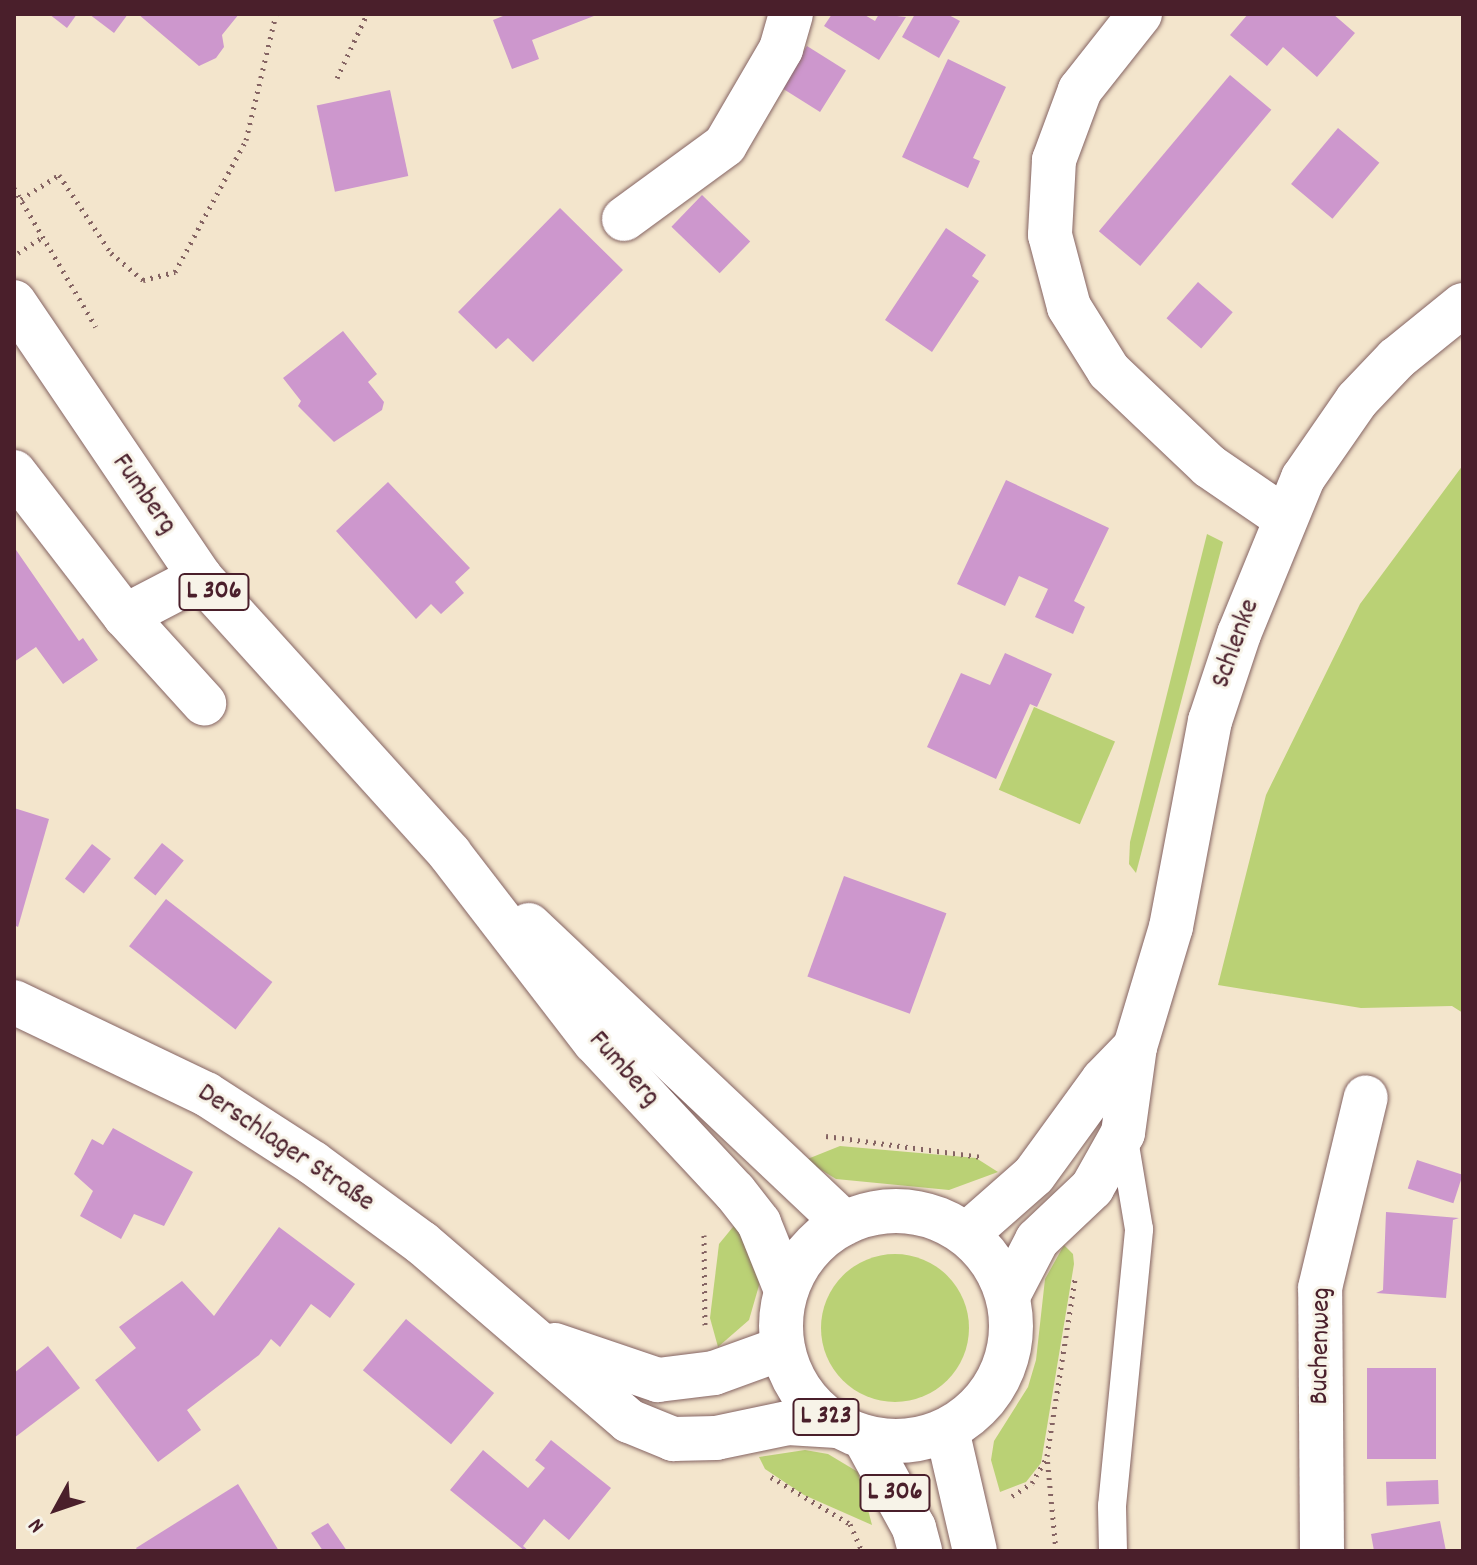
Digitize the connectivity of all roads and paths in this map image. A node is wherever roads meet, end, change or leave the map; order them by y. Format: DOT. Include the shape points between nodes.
graph roads {
  1 [pos="276,14"];
  2 [pos="367,14"];
  3 [pos="791,14"];
  4 [pos="1140,14"];
  5 [pos="337,78"];
  6 [pos="14,188"];
  7 [pos="21,199"];
  8 [pos="624,219"];
  9 [pos="43,237"];
  10 [pos="26,248"];
  11 [pos="14,302"];
  12 [pos="1463,305"];
  13 [pos="99,333"];
  14 [pos="14,472"];
  15 [pos="1285,518"];
  16 [pos="200,577"];
  17 [pos="125,616"];
  18 [pos="204,703"];
  19 [pos="450,854"];
  20 [pos="14,1002"];
  21 [pos="1135,1047"];
  22 [pos="1366,1097"];
  23 [pos="1123,1133"];
  24 [pos="814,1135"];
  25 [pos="989,1160"];
  26 [pos="704,1223"];
  27 [pos="844,1223"];
  28 [pos="967,1234"];
  29 [pos="1076,1272"];
  30 [pos="786,1290"];
  31 [pos="1008,1296"];
  32 [pos="530,1336"];
  33 [pos="707,1339"];
  34 [pos="783,1348"];
  35 [pos="947,1430"];
  36 [pos="851,1431"];
  37 [pos="1047,1456"];
  38 [pos="765,1472"];
  39 [pos="1004,1500"];
  40 [pos="862,1551"];
  41 [pos="920,1551"];
  42 [pos="975,1551"];
  43 [pos="1056,1551"];
  44 [pos="1113,1551"];
  45 [pos="1322,1551"];
  1 -- 7 [label="path" via="246,140 175,272 143,280 111,253 59,175"];
  2 -- 5 [label="path"];
  3 -- 8 [label="main road" via="781,49 725,145"];
  4 -- 15 [label="main road" via="1080,90 1054,160 1050,235 1069,307 1109,371 1209,466"];
  6 -- 7 [label="path"];
  7 -- 9 [label="path"];
  9 -- 10 [label="path"];
  9 -- 13 [label="path"];
  11 -- 16 [label="main road, Fumberg / L 306"];
  12 -- 15 [label="main road, Schlenke" via="1396,359 1357,400 1303,478"];
  14 -- 17 [label="main road"];
  15 -- 21 [label="main road, Schlenke" via="1210,721 1171,927"];
  16 -- 17 [label="main road"];
  16 -- 19 [label="main road, Fumberg / L 306"];
  17 -- 18 [label="main road"];
  19 -- 27 [label="main road, Fumberg / L 306" via="617,1003"];
  19 -- 30 [label="main road, Fumberg / L 306" via="595,1042 759,1223"];
  20 -- 32 [label="main road, Derschlager Straße / L 323" via="137,1057 233,1111 422,1243"];
  21 -- 23 [label="main road, Schlenke"];
  21 -- 28 [label="main road, Schlenke" via="1103,1080 1034,1175"];
  22 -- 45 [label="main road, Buchenweg" via="1320,1288"];
  23 -- 31 [label="main road, Schlenke" via="1092,1188 1037,1240"];
  23 -- 44 [label="lane" via="1139,1229 1112,1506"];
  24 -- 25 [label="path"];
  26 -- 33 [label="path"];
  27 -- 28 [label="main road, L 323" via="868,1213 920,1213"];
  27 -- 30 [label="main road, L 323" via="818,1240"];
  28 -- 31 [label="main road, L 323" via="993,1262"];
  29 -- 37 [label="path"];
  30 -- 34 [label="main road, L 323"];
  31 -- 35 [label="main road, L 323" via="1011,1341 996,1384 966,1419"];
  32 -- 34 [label="main road, Derschlager Straße / L 323" via="658,1380 714,1373"];
  32 -- 36 [label="main road, Derschlager Straße / L 323" via="629,1421 673,1439 716,1438 788,1423"];
  34 -- 36 [label="main road, L 323" via="793,1379 812,1405"];
  35 -- 36 [label="main road, L 323" via="920,1440"];
  35 -- 42 [label="main road, L 306"];
  36 -- 41 [label="main road, L 306" via="914,1528"];
  37 -- 39 [label="path" via="1032,1483"];
  37 -- 43 [label="path"];
  38 -- 40 [label="path" via="850,1524"];
}
